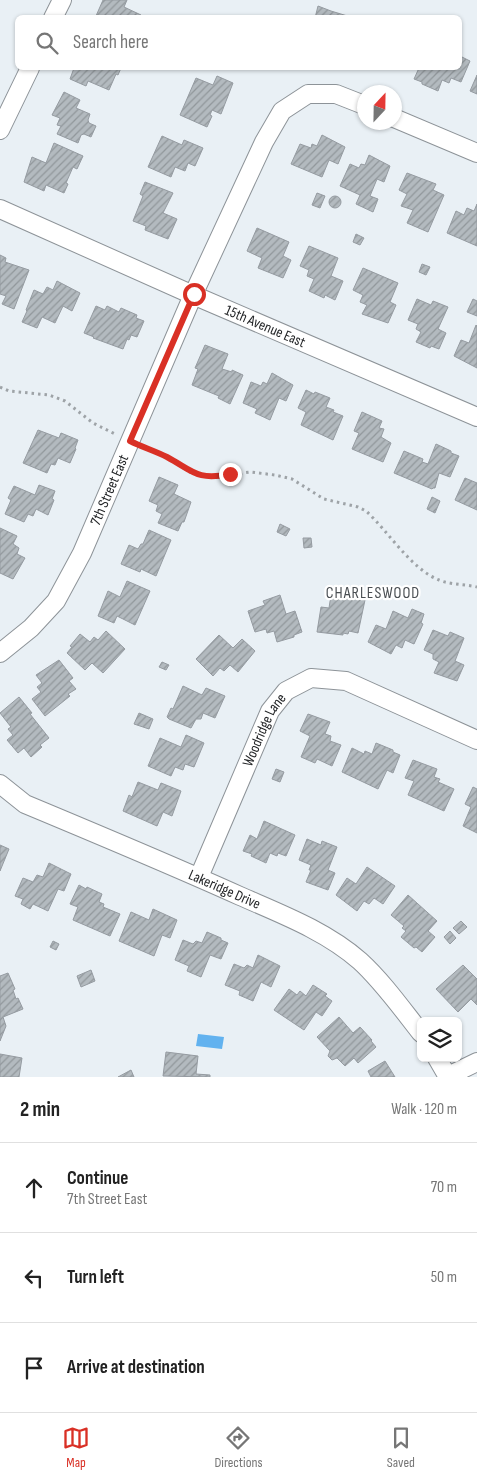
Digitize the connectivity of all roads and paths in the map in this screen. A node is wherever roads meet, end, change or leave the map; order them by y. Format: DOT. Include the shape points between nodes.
graph roads {
  1 [pos="62,0"];
  2 [pos="55,15"];
  3 [pos="29,70"];
  4 [pos="357,102"];
  5 [pos="402,121"];
  6 [pos="0,130"];
  7 [pos="477,153"];
  8 [pos="0,209"];
  9 [pos="194,294"];
  10 [pos="0,387"];
  11 [pos="477,417"];
  12 [pos="130,441"];
  13 [pos="477,587"];
  14 [pos="0,653"];
  15 [pos="477,740"];
  16 [pos="0,784"];
  17 [pos="199,878"];
  18 [pos="417,1028"];
  19 [pos="439,1062"];
  20 [pos="477,1062"];
  21 [pos="448,1076"];
  1 -- 2 [label="street"];
  3 -- 6 [label="street"];
  4 -- 9 [label="street, 7th Street East" via="336,94 308,94 282,110"];
  5 -- 7 [label="street"];
  8 -- 9 [label="street, 15th Avenue East"];
  9 -- 11 [label="street, 15th Avenue East"];
  9 -- 12 [label="street, 7th Street East"];
  10 -- 12 [label="path" via="64,401 93,423"];
  12 -- 13 [label="path" via="202,476 250,472 292,479 324,499 366,511 411,559 437,580"];
  12 -- 14 [label="street, 7th Street East" via="82,553 56,601 31,628"];
  15 -- 17 [label="street, Woodridge Lane" via="346,681 311,678 286,691 270,711"];
  16 -- 17 [label="street, Lakeridge Drive" via="24,804"];
  17 -- 18 [label="street, Lakeridge Drive" via="330,939 360,961"];
  19 -- 21 [label="street"];
  20 -- 21 [label="street"];
}
